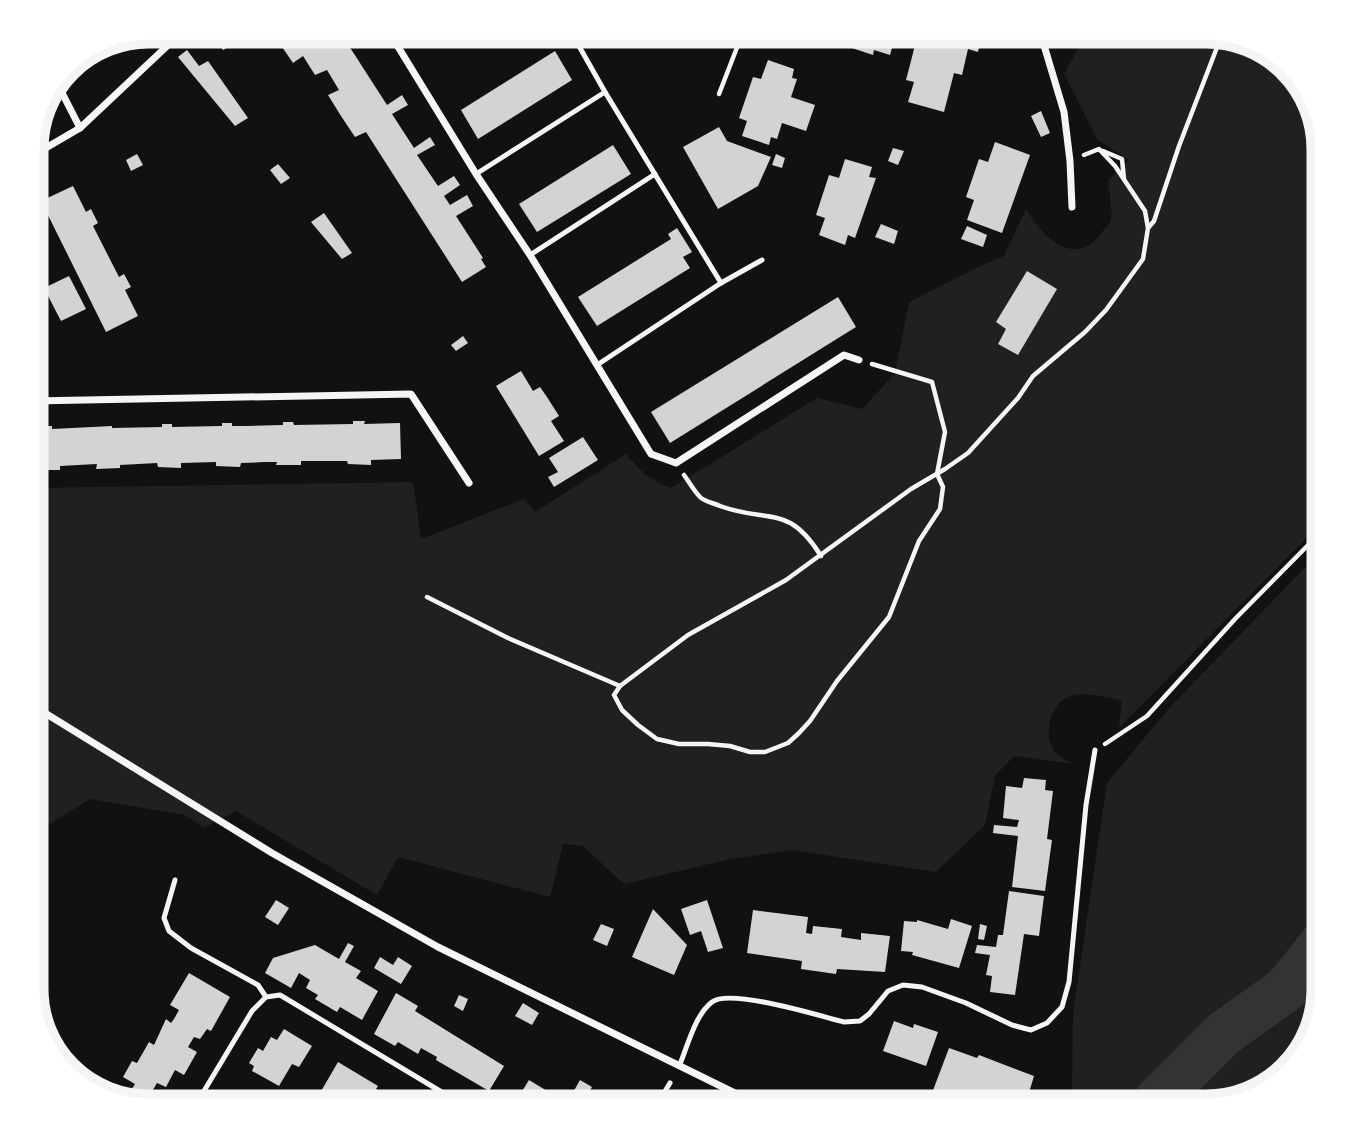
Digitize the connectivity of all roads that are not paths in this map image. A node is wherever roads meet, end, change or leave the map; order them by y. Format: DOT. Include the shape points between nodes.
graph roads {
  1 [pos="169,44"];
  2 [pos="396,44"];
  3 [pos="578,44"];
  4 [pos="1044,44"];
  5 [pos="61,90"];
  6 [pos="605,92"];
  7 [pos="80,128"];
  8 [pos="44,149"];
  9 [pos="476,174"];
  10 [pos="655,174"];
  11 [pos="1072,207"];
  12 [pos="530,254"];
  13 [pos="762,260"];
  14 [pos="722,284"];
  15 [pos="859,360"];
  16 [pos="597,365"];
  17 [pos="44,401"];
  18 [pos="469,483"];
  19 [pos="44,712"];
  20 [pos="1095,750"];
  21 [pos="175,880"];
  22 [pos="266,996"];
  23 [pos="680,1064"];
  24 [pos="670,1083"];
  25 [pos="203,1094"];
  26 [pos="444,1094"];
  27 [pos="664,1094"];
  28 [pos="738,1094"];
  1 -- 7 [label="street"];
  2 -- 9 [label="street"];
  3 -- 6 [label="lane"];
  4 -- 11 [label="street" via="1064,112"];
  5 -- 7 [label="street"];
  6 -- 9 [label="lane"];
  6 -- 10 [label="lane"];
  7 -- 8 [label="street"];
  9 -- 12 [label="street"];
  10 -- 12 [label="lane"];
  10 -- 14 [label="lane"];
  12 -- 16 [label="street"];
  13 -- 14 [label="lane"];
  14 -- 16 [label="lane"];
  15 -- 16 [label="street" via="844,355 676,463 651,454"];
  17 -- 18 [label="street" via="411,394"];
  19 -- 23 [label="street" via="272,853 438,947"];
  20 -- 23 [label="lane" via="1069,982 1062,1007 1047,1023 1031,1030 1012,1025 966,1003 903,985 888,991 860,1021 844,1022 735,996 713,1001 700,1018"];
  21 -- 22 [label="lane" via="164,918 169,931 258,985"];
  22 -- 25 [label="lane" via="251,1011"];
  22 -- 26 [label="lane" via="280,995"];
  23 -- 28 [label="street"];
  24 -- 27 [label="lane"];
}
